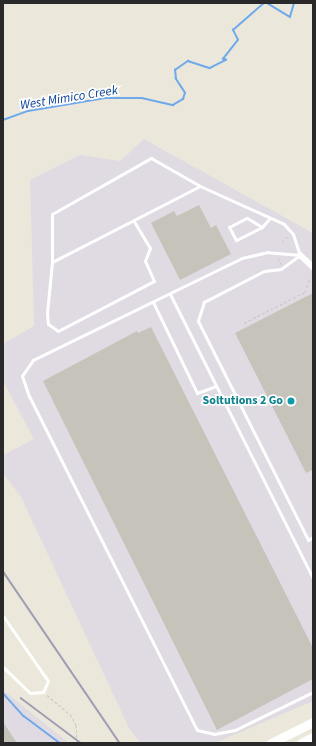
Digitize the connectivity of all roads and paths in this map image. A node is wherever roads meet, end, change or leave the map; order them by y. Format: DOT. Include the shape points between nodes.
graph roads {
  1 [pos="200,186"];
  2 [pos="270,218"];
  3 [pos="134,221"];
  4 [pos="262,227"];
  5 [pos="288,236"];
  6 [pos="282,242"];
  7 [pos="278,255"];
  8 [pos="300,255"];
  9 [pos="52,262"];
  10 [pos="282,264"];
  11 [pos="313,267"];
  12 [pos="310,277"];
  13 [pos="170,294"];
  14 [pos="153,302"];
  15 [pos="244,324"];
  16 [pos="216,386"];
  17 [pos="313,537"];
  18 [pos="313,578"];
  19 [pos="3,616"];
  20 [pos="3,667"];
  21 [pos="43,692"];
  22 [pos="313,692"];
  23 [pos="313,722"];
  24 [pos="313,737"];
  25 [pos="77,743"];
  26 [pos="271,743"];
  27 [pos="301,743"];
  1 -- 2 [label="lane"];
  1 -- 3 [label="lane"];
  1 -- 9 [label="lane" via="151,158 52,214"];
  2 -- 4 [label="lane"];
  2 -- 8 [label="lane" via="293,234"];
  3 -- 9 [label="lane"];
  3 -- 9 [label="lane" via="150,248 145,261 154,280 58,331 48,324 47,313"];
  4 -- 4 [label="lane" via="247,218 230,227 236,240"];
  5 -- 6 [label="path"];
  7 -- 10 [label="path"];
  8 -- 11 [label="street"];
  8 -- 13 [label="lane" via="268,252 242,258"];
  8 -- 17 [label="lane" via="281,269 264,271 204,302 198,321 308,540"];
  12 -- 15 [label="path" via="305,292"];
  13 -- 14 [label="lane"];
  13 -- 16 [label="lane"];
  14 -- 16 [label="lane" via="197,393"];
  14 -- 22 [label="lane" via="33,360 22,376 29,396 197,730 214,734 235,730"];
  16 -- 18 [label="lane"];
  19 -- 21 [label="lane" via="48,681"];
  20 -- 21 [label="lane" via="30,693"];
  21 -- 25 [label="path" via="70,714 76,725"];
  23 -- 26 [label="main road"];
  24 -- 27 [label="main road"];
}
